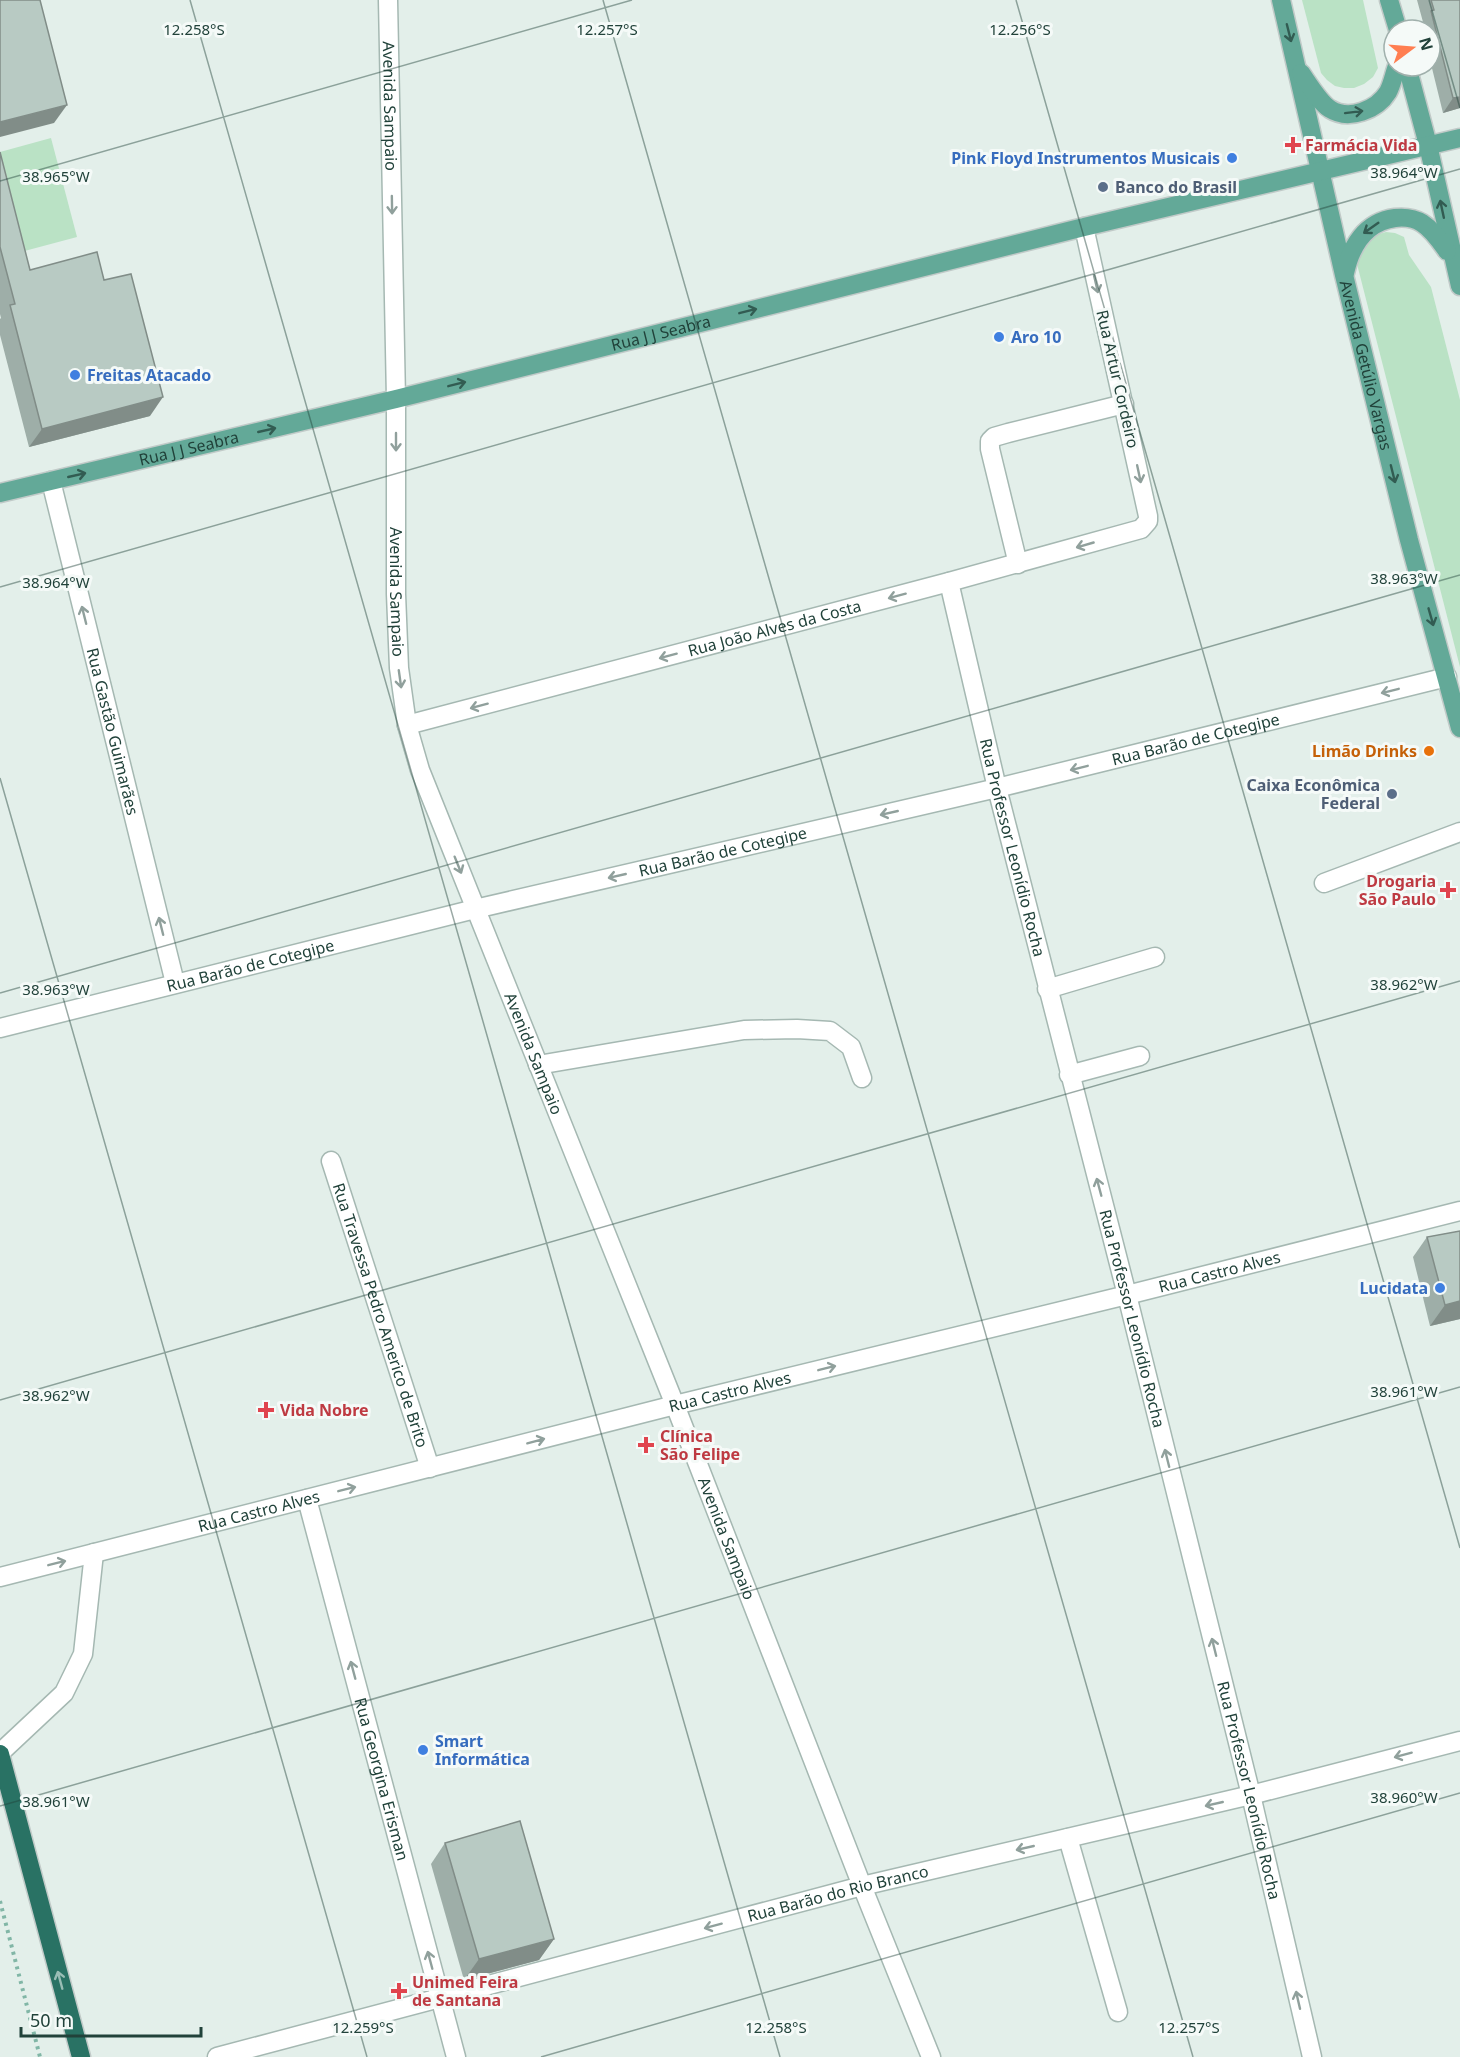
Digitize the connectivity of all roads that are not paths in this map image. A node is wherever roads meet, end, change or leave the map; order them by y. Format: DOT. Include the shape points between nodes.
graph roads {
  1 [pos="388,0"];
  2 [pos="1281,0"];
  3 [pos="1389,0"];
  4 [pos="1394,18"];
  5 [pos="1297,66"];
  6 [pos="1393,78"];
  7 [pos="1410,78"];
  8 [pos="1460,138"];
  9 [pos="1428,145"];
  10 [pos="1321,171"];
  11 [pos="1084,227"];
  12 [pos="1452,257"];
  13 [pos="1344,274"];
  14 [pos="1460,286"];
  15 [pos="396,399"];
  16 [pos="1124,404"];
  17 [pos="51,481"];
  18 [pos="0,493"];
  19 [pos="1141,529"];
  20 [pos="1018,564"];
  21 [pos="949,582"];
  22 [pos="1447,677"];
  23 [pos="407,724"];
  24 [pos="1460,728"];
  25 [pos="997,788"];
  26 [pos="1460,832"];
  27 [pos="1324,883"];
  28 [pos="475,909"];
  29 [pos="1155,957"];
  30 [pos="175,983"];
  31 [pos="1047,989"];
  32 [pos="0,1029"];
  33 [pos="1140,1056"];
  34 [pos="538,1065"];
  35 [pos="1070,1075"];
  36 [pos="862,1078"];
  37 [pos="331,1161"];
  38 [pos="1460,1211"];
  39 [pos="1127,1295"];
  40 [pos="675,1405"];
  41 [pos="430,1468"];
  42 [pos="307,1499"];
  43 [pos="94,1553"];
  44 [pos="0,1577"];
  45 [pos="1460,1741"];
  46 [pos="0,1754"];
  47 [pos="1251,1795"];
  48 [pos="1068,1838"];
  49 [pos="862,1886"];
  50 [pos="441,1998"];
  51 [pos="1118,2012"];
  52 [pos="81,2057"];
  53 [pos="217,2057"];
  54 [pos="456,2057"];
  55 [pos="931,2057"];
  56 [pos="1312,2057"];
  1 -- 15 [label="street, Avenida Sampaio, one-way"];
  2 -- 5 [label="main road, Avenida Getúlio Vargas, one-way"];
  3 -- 4 [label="main road"];
  5 -- 6 [label="main road, one-way" via="1330,109 1342,113 1368,110 1388,92"];
  5 -- 10 [label="main road, Avenida Getúlio Vargas"];
  7 -- 9 [label="main road"];
  8 -- 9 [label="main road, Rua J J Seabra"];
  9 -- 10 [label="main road, Rua J J Seabra"];
  12 -- 9 [label="main road, one-way"];
  10 -- 11 [label="main road, Rua J J Seabra"];
  10 -- 13 [label="main road, Avenida Getúlio Vargas"];
  15 -- 11 [label="main road, Rua J J Seabra, one-way"];
  11 -- 16 [label="street, Rua Artur Cordeiro, one-way"];
  12 -- 13 [label="main road, one-way" via="1434,232 1420,221 1405,217 1388,219 1364,233 1349,254"];
  12 -- 14 [label="main road"];
  13 -- 22 [label="main road, Avenida Getúlio Vargas, one-way"];
  17 -- 15 [label="main road, Rua J J Seabra, one-way"];
  15 -- 23 [label="street, Avenida Sampaio, one-way" via="396,594 399,668"];
  16 -- 19 [label="street, Rua Artur Cordeiro, one-way" via="1148,516"];
  16 -- 20 [label="street" via="990,441"];
  17 -- 18 [label="main road, Rua J J Seabra"];
  30 -- 17 [label="street, Rua Gastão Guimarães, one-way"];
  19 -- 20 [label="street, Rua João Alves da Costa, one-way"];
  20 -- 21 [label="street, Rua João Alves da Costa"];
  21 -- 23 [label="street, Rua João Alves da Costa, one-way"];
  21 -- 25 [label="street, Rua Professor Leonídio Rocha"];
  22 -- 24 [label="main road, Avenida Getúlio Vargas"];
  22 -- 25 [label="street, Rua Barão de Cotegipe, one-way"];
  23 -- 28 [label="street, Avenida Sampaio, one-way" via="420,770"];
  25 -- 28 [label="street, Rua Barão de Cotegipe, one-way"];
  25 -- 31 [label="street, Rua Professor Leonídio Rocha"];
  26 -- 27 [label="street"];
  28 -- 30 [label="street, Rua Barão de Cotegipe"];
  28 -- 34 [label="street, Avenida Sampaio"];
  29 -- 31 [label="street"];
  30 -- 32 [label="street, Rua Barão de Cotegipe"];
  31 -- 35 [label="street, Rua Professor Leonídio Rocha"];
  33 -- 35 [label="street"];
  34 -- 36 [label="street" via="744,1030 797,1029 830,1031 837,1036 851,1047"];
  34 -- 40 [label="street, Avenida Sampaio"];
  39 -- 35 [label="street, Rua Professor Leonídio Rocha, one-way"];
  37 -- 41 [label="street, Rua Travessa Pedro Americo de Brito"];
  38 -- 39 [label="street, Rua Castro Alves"];
  40 -- 39 [label="street, Rua Castro Alves, one-way"];
  47 -- 39 [label="street, Rua Professor Leonídio Rocha, one-way"];
  41 -- 40 [label="street, Rua Castro Alves, one-way"];
  40 -- 49 [label="street, Avenida Sampaio"];
  42 -- 41 [label="street, Rua Castro Alves, one-way"];
  42 -- 43 [label="street, Rua Castro Alves"];
  50 -- 42 [label="street, Rua Georgina Erisman, one-way"];
  44 -- 43 [label="street, Rua Castro Alves, one-way"];
  43 -- 46 [label="street" via="83,1654 64,1693"];
  45 -- 47 [label="street, Rua Barão do Rio Branco, one-way"];
  52 -- 46 [label="highway, one-way"];
  47 -- 48 [label="street, Rua Barão do Rio Branco, one-way"];
  56 -- 47 [label="street, Rua Professor Leonídio Rocha, one-way"];
  48 -- 49 [label="street, Rua Barão do Rio Branco, one-way"];
  48 -- 51 [label="street"];
  49 -- 50 [label="street, Rua Barão do Rio Branco, one-way"];
  49 -- 55 [label="street, Avenida Sampaio"];
  50 -- 53 [label="street, Rua Barão do Rio Branco"];
  50 -- 54 [label="street, Rua Georgina Erisman"];
}
